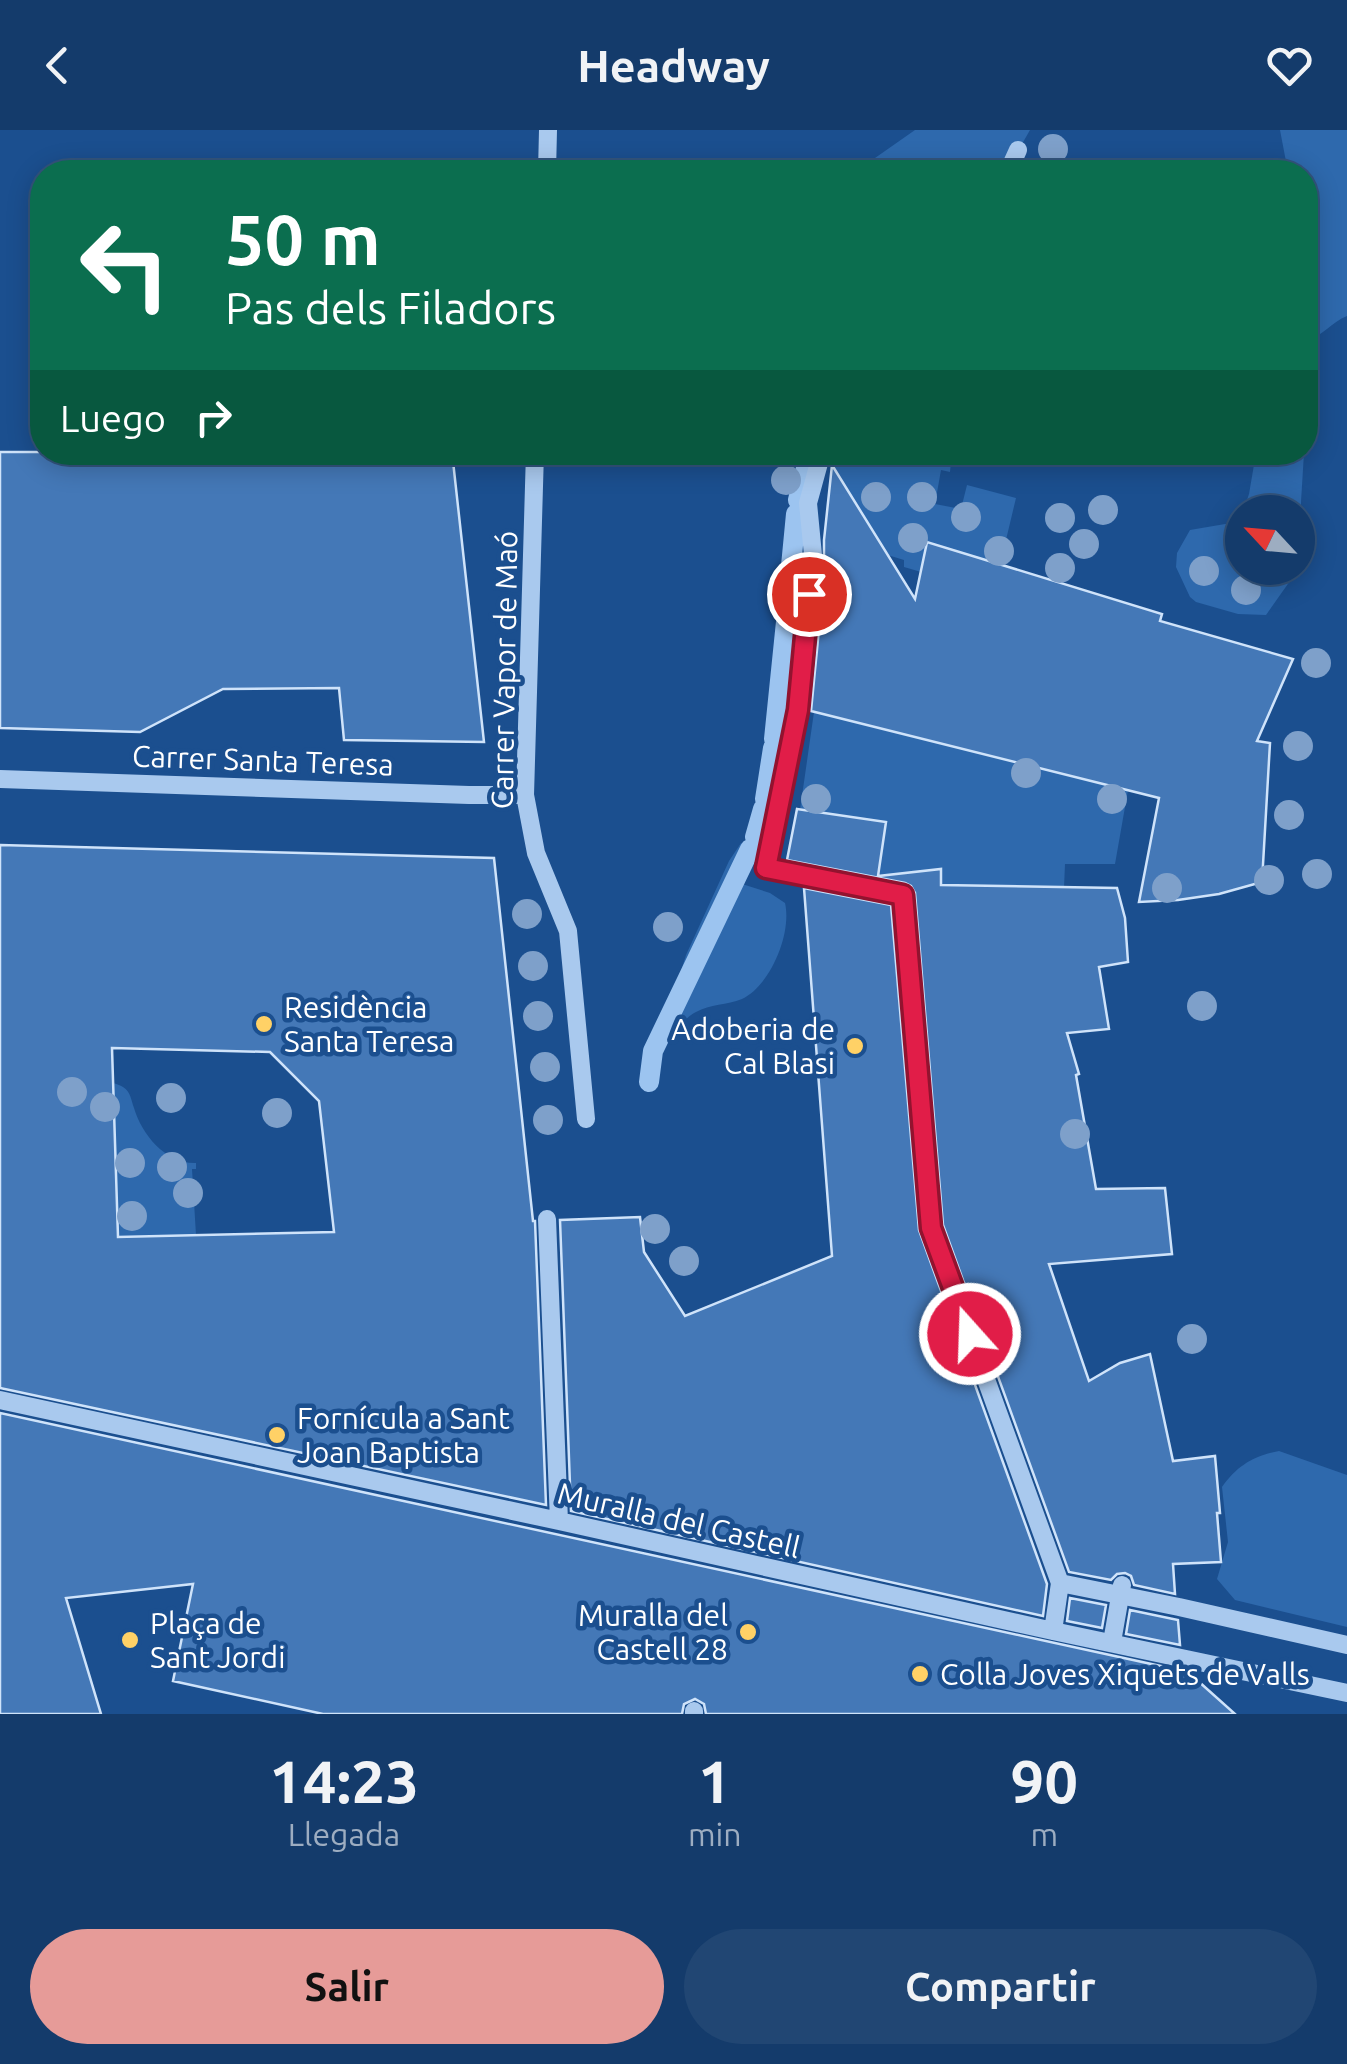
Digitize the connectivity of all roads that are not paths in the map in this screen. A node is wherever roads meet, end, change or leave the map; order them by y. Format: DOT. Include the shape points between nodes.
graph roads {
  1 [pos="548,130"];
  2 [pos="1018,150"];
  3 [pos="547,160"];
  4 [pos="1013,160"];
  5 [pos="535,465"];
  6 [pos="818,465"];
  7 [pos="0,779"];
  8 [pos="524,795"];
  9 [pos="586,1119"];
  10 [pos="547,1219"];
  11 [pos="0,1400"];
  12 [pos="559,1521"];
  13 [pos="1060,1583"];
  14 [pos="1121,1590"];
  15 [pos="1054,1631"];
  16 [pos="1112,1642"];
  17 [pos="1347,1645"];
  18 [pos="1347,1693"];
  1 -- 3 [label="lane"];
  2 -- 4 [label="lane"];
  5 -- 8 [label="lane, Carrer Vapor de Maó"];
  6 -- 13 [label="lane" via="808,503 813,554 798,710 766,868 903,895 931,1228"];
  7 -- 8 [label="lane, Carrer Santa Teresa"];
  8 -- 9 [label="lane, Carrer Vapor de Maó" via="536,853 568,931"];
  10 -- 12 [label="lane"];
  11 -- 12 [label="lane, Muralla del Castell"];
  12 -- 15 [label="lane, Muralla del Castell"];
  13 -- 14 [label="lane"];
  13 -- 15 [label="lane"];
  14 -- 16 [label="lane"];
  14 -- 17 [label="lane"];
  15 -- 16 [label="lane, Muralla del Castell"];
  16 -- 18 [label="lane, Muralla del Castell"];
}
